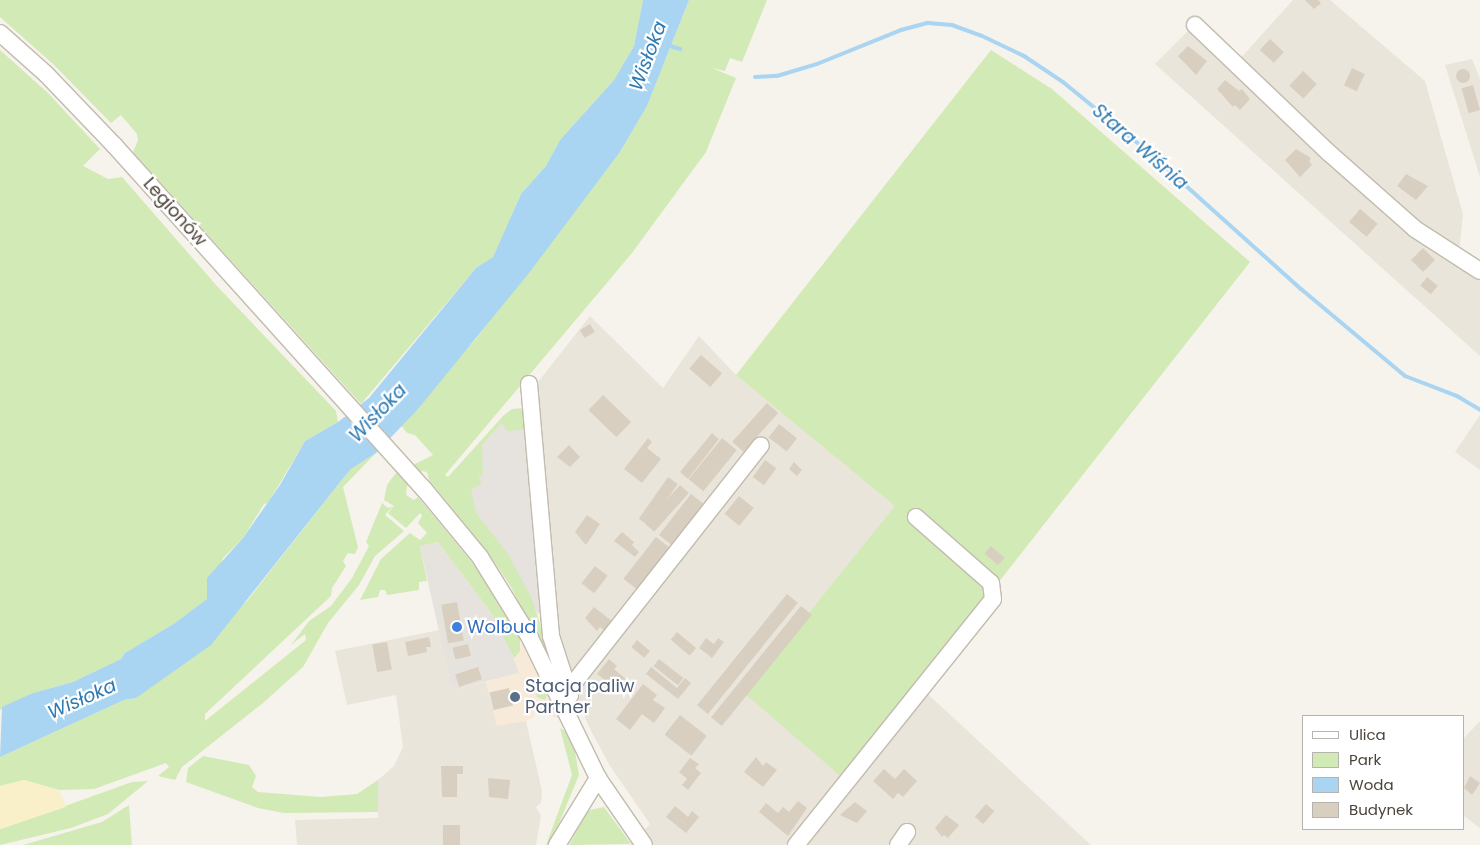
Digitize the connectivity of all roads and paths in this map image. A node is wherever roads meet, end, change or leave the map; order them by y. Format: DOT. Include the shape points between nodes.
graph roads {
  1 [pos="1195,25"];
  2 [pos="0,33"];
  3 [pos="1480,271"];
  4 [pos="529,384"];
  5 [pos="761,445"];
  6 [pos="916,517"];
  7 [pos="569,689"];
  8 [pos="562,704"];
  9 [pos="598,778"];
  10 [pos="558,845"];
  11 [pos="644,845"];
  12 [pos="796,845"];
  1 -- 3 [label="street" via="1328,152 1415,229"];
  2 -- 8 [label="street, Legionów" via="51,79 115,146 424,489 480,557 505,594"];
  4 -- 7 [label="street" via="551,636"];
  5 -- 7 [label="street"];
  6 -- 12 [label="street" via="991,583 993,599"];
  7 -- 8 [label="street" via="570,695"];
  8 -- 9 [label="street, Legionów"];
  9 -- 10 [label="street"];
  9 -- 11 [label="street, Legionów"];
}
